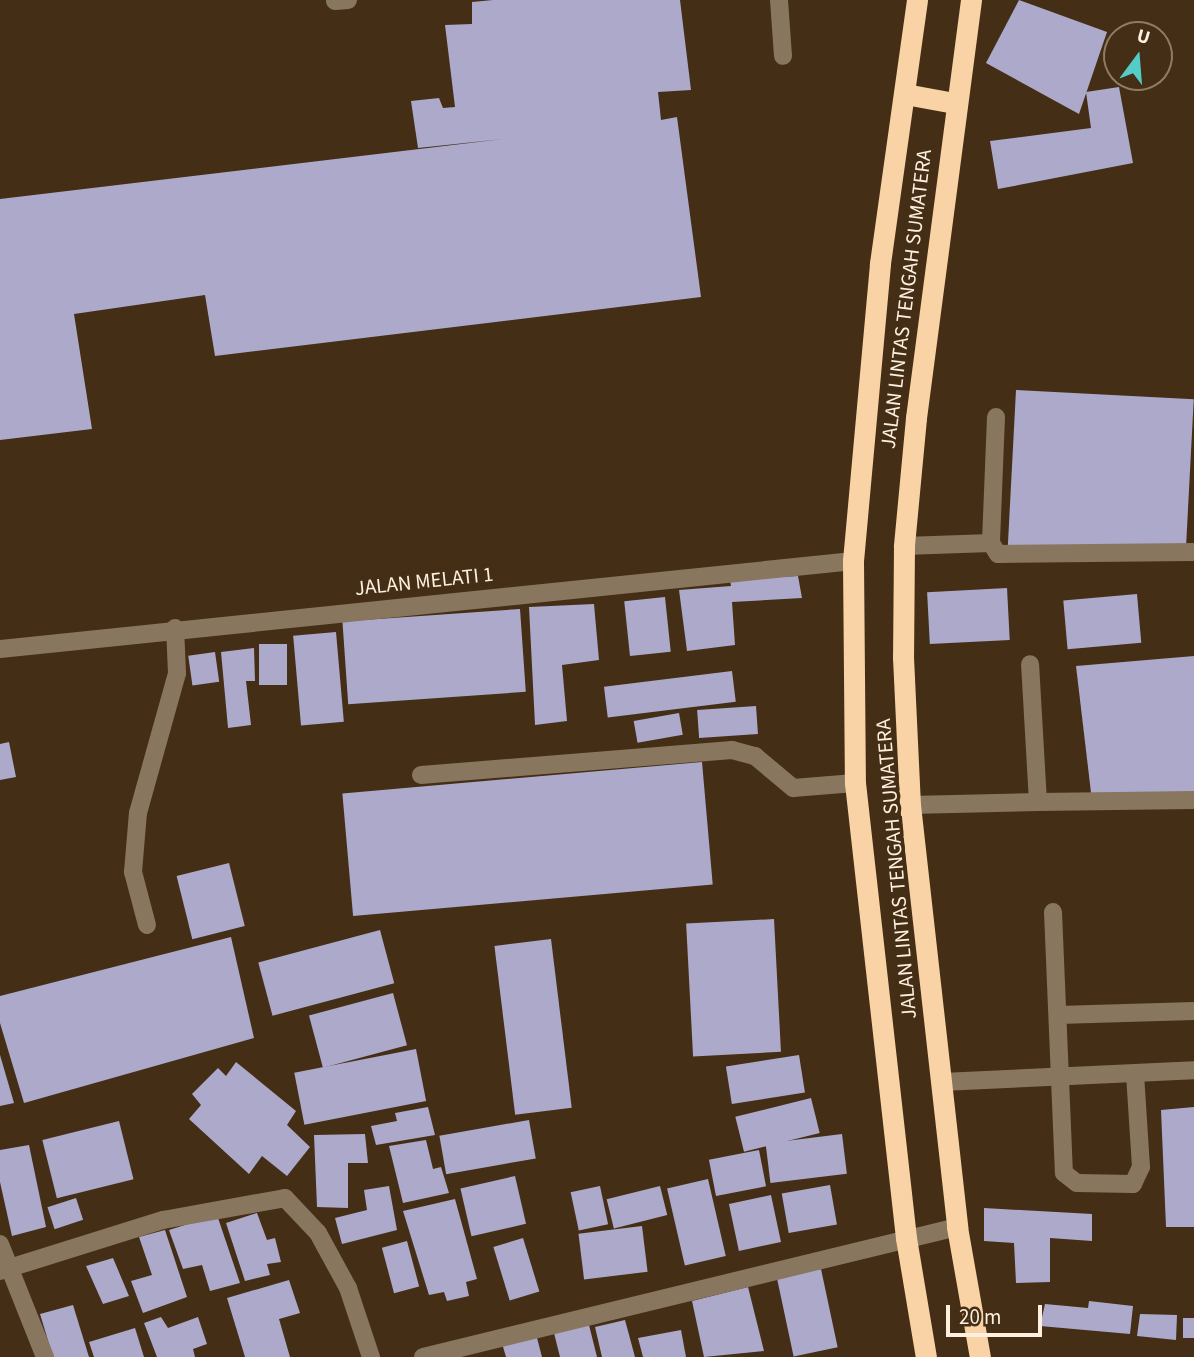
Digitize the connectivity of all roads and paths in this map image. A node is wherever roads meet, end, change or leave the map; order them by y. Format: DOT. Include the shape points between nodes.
graph roads {
  1 [pos="779,0"];
  2 [pos="917,0"];
  3 [pos="971,0"];
  4 [pos="783,56"];
  5 [pos="905,94"];
  6 [pos="954,103"];
  7 [pos="996,417"];
  8 [pos="991,543"];
  9 [pos="904,546"];
  10 [pos="1194,552"];
  11 [pos="853,561"];
  12 [pos="175,628"];
  13 [pos="0,649"];
  14 [pos="1030,664"];
  15 [pos="421,775"];
  16 [pos="855,783"];
  17 [pos="1194,800"];
  18 [pos="1038,802"];
  19 [pos="910,805"];
  20 [pos="1053,912"];
  21 [pos="147,925"];
  22 [pos="1194,1011"];
  23 [pos="1058,1015"];
  24 [pos="1194,1070"];
  25 [pos="1135,1073"];
  26 [pos="1058,1079"];
  27 [pos="942,1082"];
  28 [pos="957,1227"];
  29 [pos="906,1238"];
  30 [pos="0,1244"];
  31 [pos="6,1269"];
  32 [pos="45,1357"];
  33 [pos="371,1357"];
  34 [pos="423,1357"];
  35 [pos="926,1357"];
  36 [pos="980,1357"];
  1 -- 4 [label="street"];
  2 -- 5 [label="highway, JALAN LINTAS TENGAH SUMATERA"];
  3 -- 6 [label="highway, JALAN LINTAS TENGAH SUMATERA"];
  5 -- 6 [label="highway"];
  5 -- 11 [label="highway, JALAN LINTAS TENGAH SUMATERA" via="866,394"];
  6 -- 9 [label="highway, JALAN LINTAS TENGAH SUMATERA"];
  7 -- 8 [label="street"];
  8 -- 9 [label="street"];
  8 -- 10 [label="street" via="1005,557"];
  9 -- 19 [label="highway, JALAN LINTAS TENGAH SUMATERA" via="903,657"];
  11 -- 12 [label="street, JALAN MELATI 1"];
  11 -- 16 [label="highway, JALAN LINTAS TENGAH SUMATERA"];
  12 -- 13 [label="street, JALAN MELATI 1"];
  12 -- 21 [label="street" via="177,673 138,813 133,872"];
  14 -- 18 [label="street"];
  15 -- 16 [label="street" via="732,750 755,756 793,788"];
  16 -- 29 [label="highway, JALAN LINTAS TENGAH SUMATERA"];
  17 -- 18 [label="street"];
  18 -- 19 [label="street"];
  19 -- 27 [label="highway, JALAN LINTAS TENGAH SUMATERA"];
  20 -- 23 [label="street"];
  22 -- 23 [label="street"];
  23 -- 26 [label="street"];
  24 -- 25 [label="street"];
  25 -- 26 [label="street"];
  25 -- 26 [label="street" via="1141,1167 1133,1184 1077,1183 1064,1173"];
  26 -- 27 [label="street"];
  27 -- 28 [label="highway, JALAN LINTAS TENGAH SUMATERA"];
  28 -- 29 [label="street"];
  28 -- 36 [label="highway, JALAN LINTAS TENGAH SUMATERA"];
  29 -- 34 [label="street"];
  29 -- 35 [label="highway, JALAN LINTAS TENGAH SUMATERA"];
  30 -- 31 [label="street"];
  31 -- 32 [label="street"];
  31 -- 33 [label="street" via="163,1220 285,1198 318,1233 348,1288"];
}
